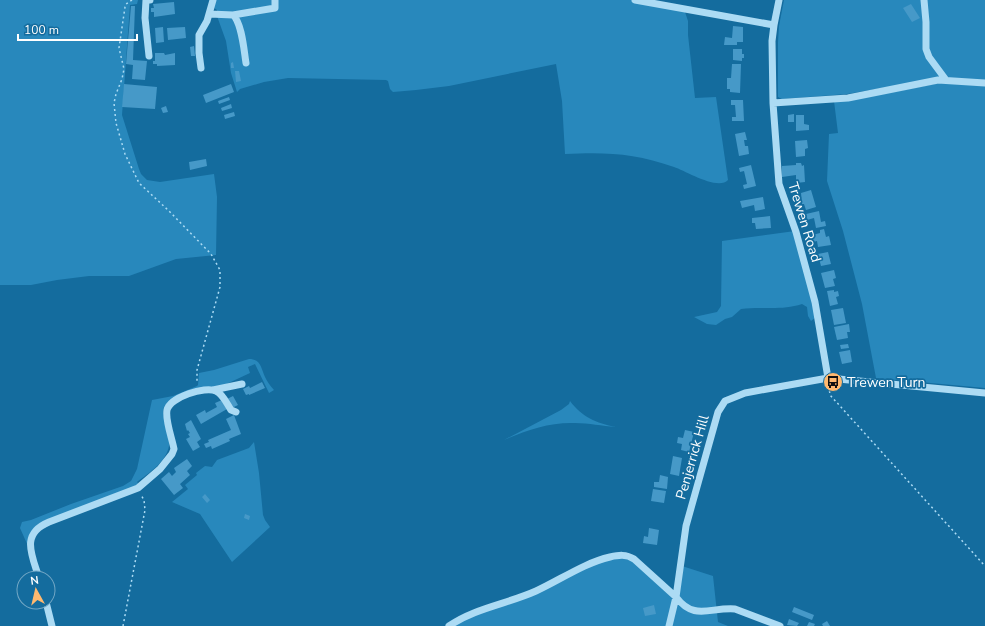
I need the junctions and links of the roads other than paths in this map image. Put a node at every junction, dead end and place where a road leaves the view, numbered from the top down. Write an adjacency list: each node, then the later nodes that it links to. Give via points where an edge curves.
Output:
1 (150, 0): 10 (street, via 146,0 145,18)
2 (213, 0): 7 (street)
3 (275, 0): 8 (street, via 275,8)
4 (635, 0): 9 (street)
5 (779, 0): 9 (street, Trewen Road)
6 (924, 0): 13 (street, via 926,49)
7 (210, 14): 8 (street); 12 (street, via 199,35 198,53)
8 (233, 15): 11 (street, via 239,28)
9 (774, 25): 15 (street, Trewen Road)
10 (148, 56)
11 (246, 63)
12 (201, 68)
13 (946, 80): 14 (street); 15 (street, via 848,98)
14 (985, 83)
15 (773, 103): 16 (street, Trewen Road, via 779,184 796,232 815,302)
16 (828, 378): 19 (street, Penjerrick Hill); 22 (street, Penjerrick Hill, via 745,393 725,401 718,412 686,526)
17 (242, 384): 18 (street)
18 (213, 390): 20 (street, via 218,392 231,410); 21 (street, via 198,390 168,406 167,417 174,446 173,453 157,472 136,489 49,522 36,530 31,544)
19 (985, 393)
20 (236, 412)
21 (37, 570)
22 (676, 597): 25 (street, via 634,559 625,555 617,556 592,563 536,591 469,615); 26 (street, Penjerrick Hill); 27 (street, via 680,603 693,611 735,610)
23 (48, 610): 24 (street)
24 (52, 626)
25 (449, 626)
26 (669, 626)
27 (780, 626)

